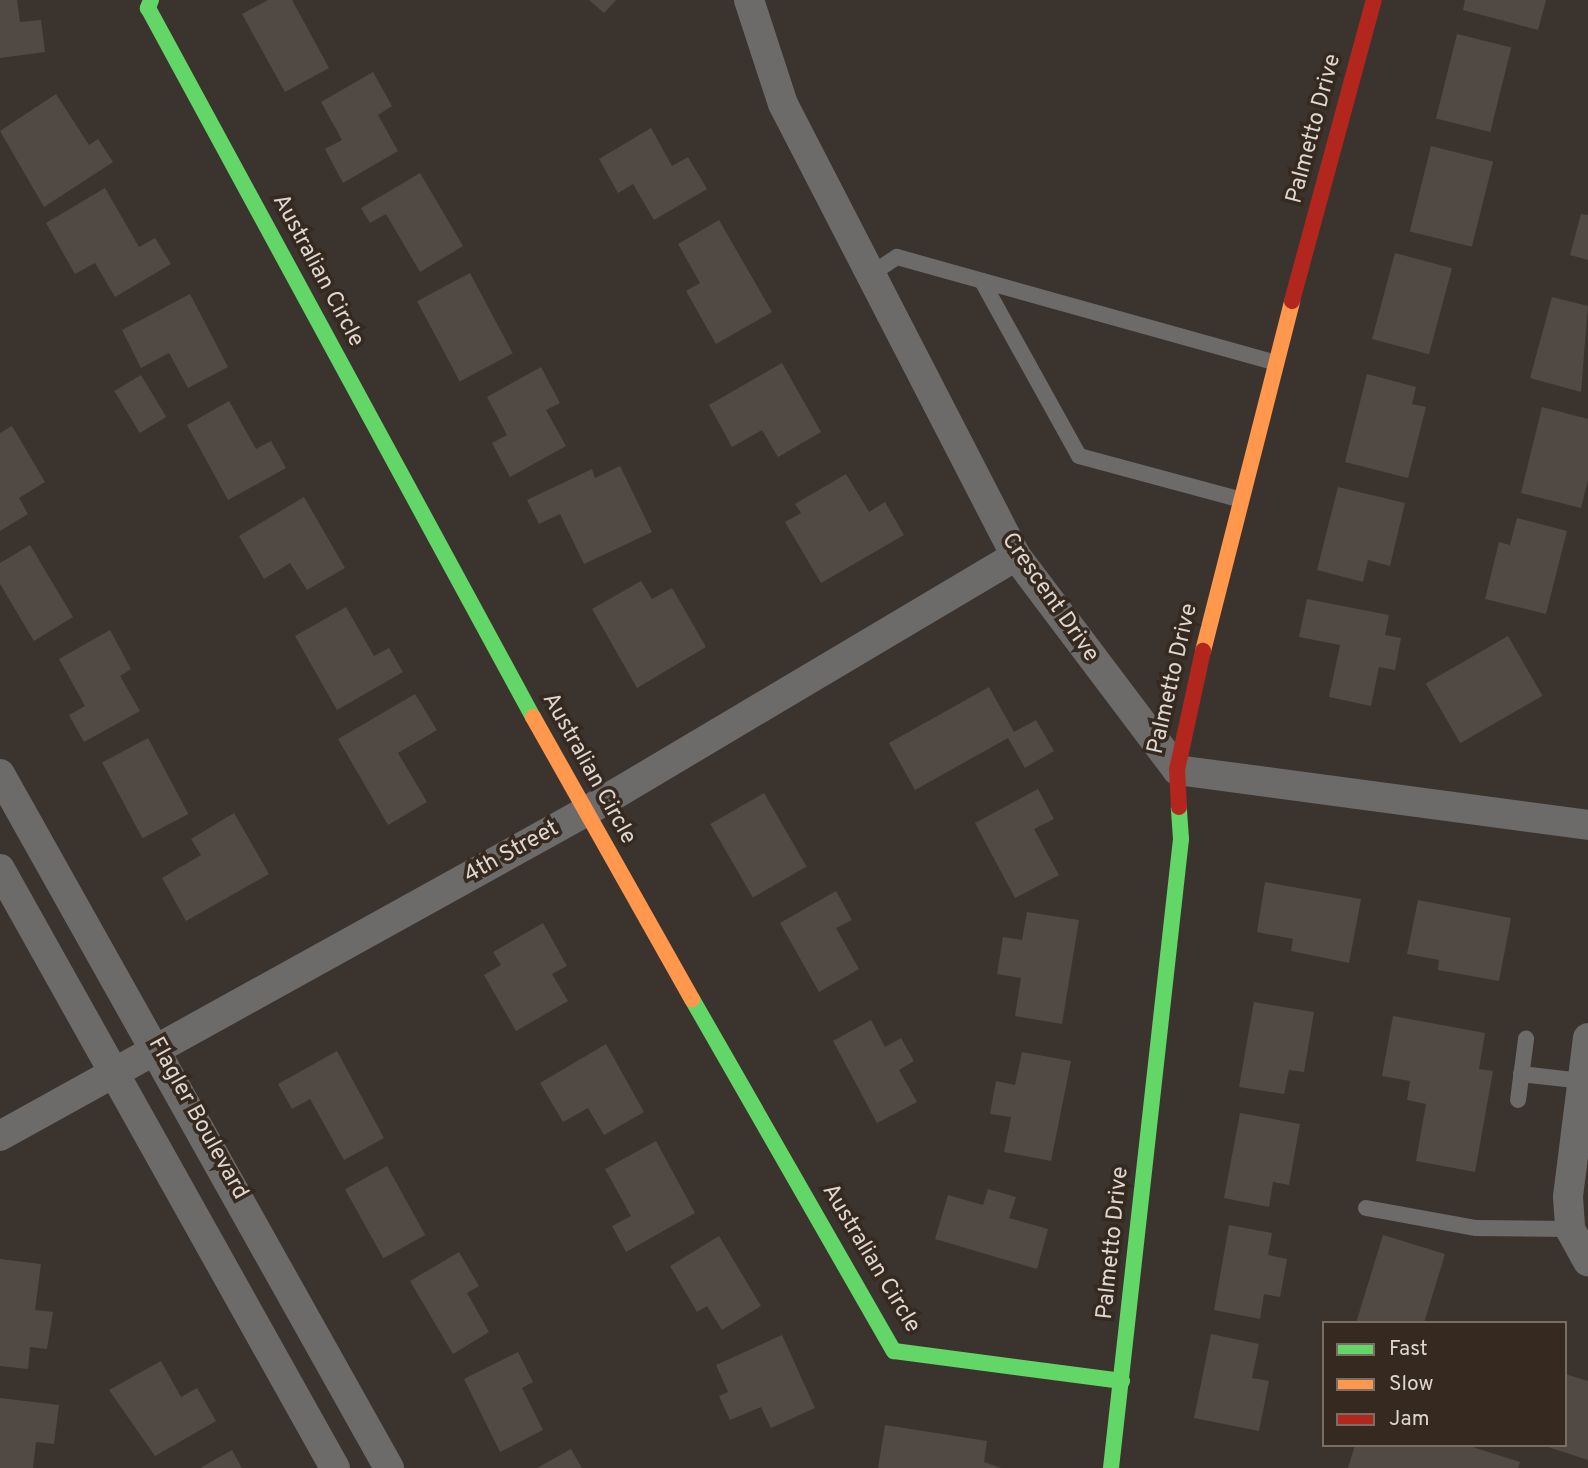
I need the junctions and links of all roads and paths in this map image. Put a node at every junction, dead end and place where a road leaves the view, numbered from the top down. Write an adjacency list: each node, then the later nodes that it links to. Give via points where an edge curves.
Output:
1 (151, 0): 11 (street, Australian Circle, via 148,8)
2 (749, 0): 4 (street, Crescent Drive, via 783,104)
3 (1374, 0): 6 (street, Palmetto Drive)
4 (867, 277): 5 (lane, via 897,257); 8 (street, Crescent Drive)
5 (982, 281): 6 (lane); 7 (lane, via 1079,456)
6 (1274, 362): 7 (street, Palmetto Drive)
7 (1238, 499): 9 (street, Palmetto Drive)
8 (1016, 556): 9 (street, Crescent Drive); 11 (street, 4th Street)
9 (1177, 770): 12 (street); 24 (street, Palmetto Drive, via 1181,839)
10 (0, 774): 15 (street, Flagler Boulevard)
11 (585, 812): 15 (street, 4th Street); 24 (street, Australian Circle, via 894,1351)
12 (1588, 825)
13 (0, 869): 17 (street, Flagler Boulevard)
14 (1526, 1039): 18 (lane)
15 (158, 1048): 17 (street, 4th Street); 26 (street, Flagler Boulevard)
16 (1586, 1058): 18 (lane); 22 (street)
17 (117, 1068): 20 (street, 4th Street); 25 (street, Flagler Boulevard)
18 (1521, 1074): 19 (lane)
19 (1518, 1100)
20 (0, 1136)
21 (1366, 1208): 22 (lane, via 1476,1228)
22 (1570, 1229): 23 (street)
23 (1588, 1261)
24 (1122, 1381): 27 (street, Palmetto Drive)
25 (335, 1468)
26 (389, 1468)
27 (1111, 1468)

